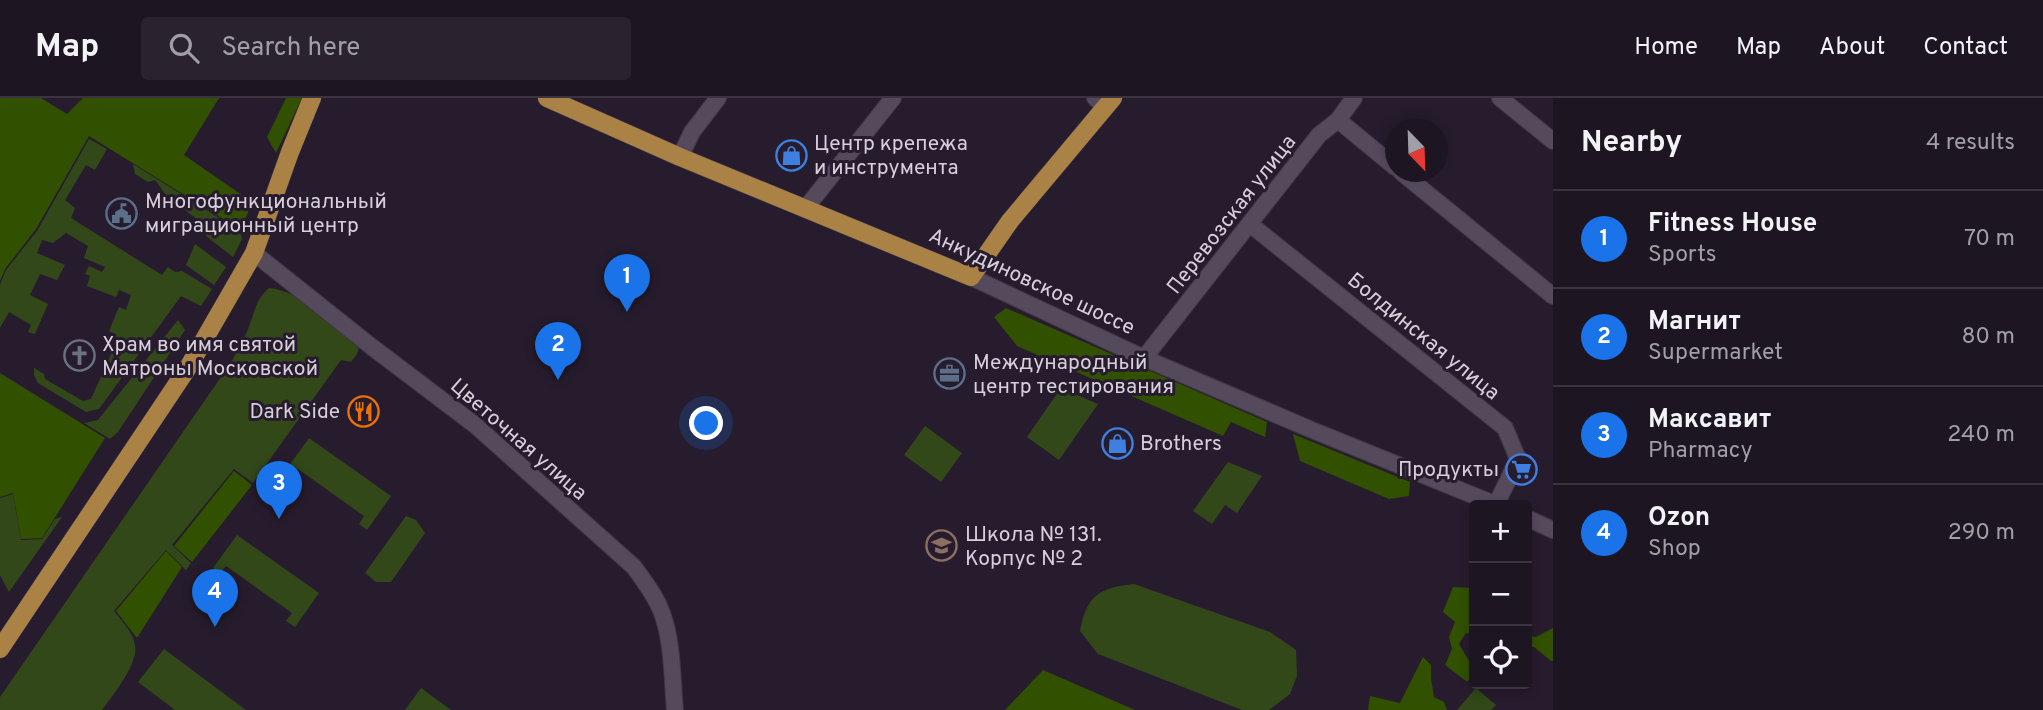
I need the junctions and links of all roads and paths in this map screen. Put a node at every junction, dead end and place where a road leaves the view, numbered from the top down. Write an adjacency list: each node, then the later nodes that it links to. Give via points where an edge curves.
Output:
1 (312, 98): 15 (main road)
2 (547, 98): 10 (main road, Анкудиновское шоссе)
3 (718, 98): 10 (street)
4 (892, 98): 13 (street)
5 (1354, 98): 8 (street, Перевозская улица)
6 (1500, 98): 9 (street)
7 (1104, 101): 16 (main road)
8 (1338, 120): 11 (street); 14 (street, Перевозская улица, via 1319,135)
9 (1553, 141)
10 (680, 157): 13 (main road, Анкудиновское шоссе)
11 (1385, 159)
12 (1413, 182): 17 (street)
13 (805, 209): 16 (main road, Анкудиновское шоссе)
14 (1251, 225): 18 (street, Перевозская улица); 20 (street, Болдинская улица, via 1505,428 1518,459)
15 (254, 253): 23 (main road, via 189,366); 24 (street, Цветочная улица, via 475,425 634,567 662,612 667,629)
16 (971, 277): 18 (street, Анкудиновское шоссе)
17 (1553, 296)
18 (1144, 358): 19 (street, Анкудиновское шоссе)
19 (1485, 500)
20 (1499, 500)
21 (1532, 520): 22 (street)
22 (1553, 530)
23 (0, 649)
24 (675, 710)

